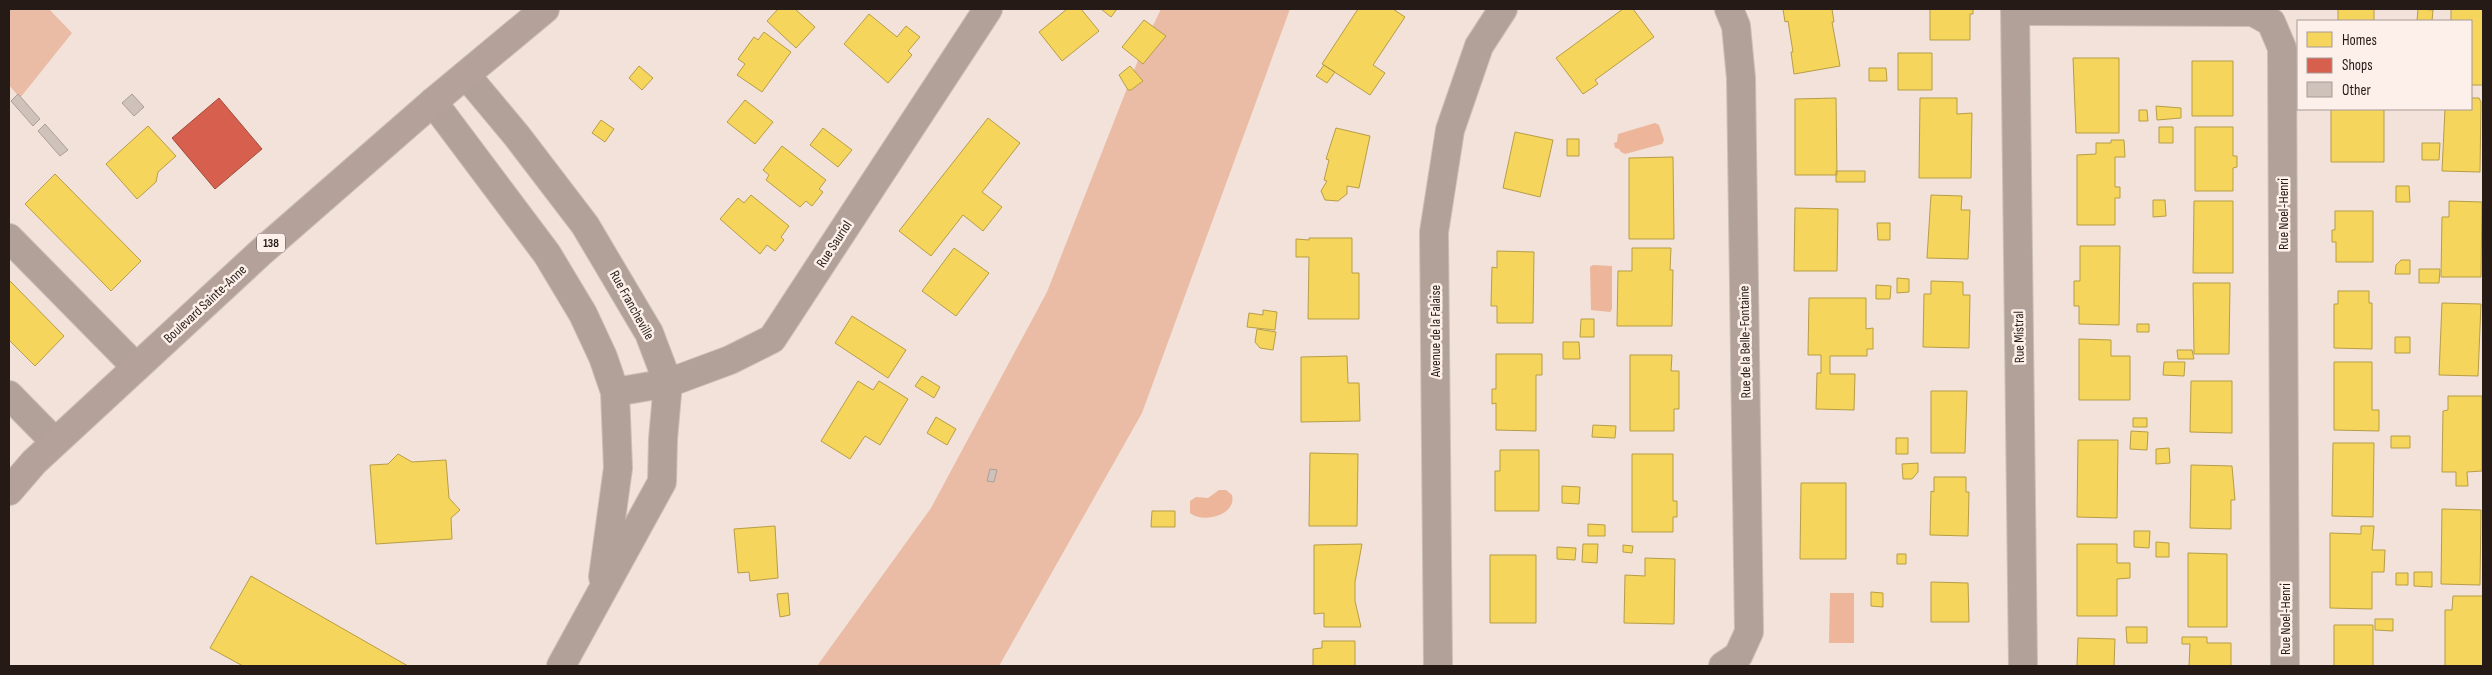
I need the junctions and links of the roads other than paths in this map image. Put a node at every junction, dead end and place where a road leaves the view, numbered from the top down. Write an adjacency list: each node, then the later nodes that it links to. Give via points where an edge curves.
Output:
1 (545, 9): 6 (main road, Boulevard Sainte-Anne / 138)
2 (988, 9): 10 (street, Rue Sauriol, via 772,339 730,360)
3 (1503, 9): 17 (street, Avenue de la Falaise, via 1479,46 1450,130 1434,232)
4 (1729, 9): 18 (street, Rue de la Belle-Fontaine, via 1736,26 1742,78 1749,632 1738,656)
5 (2015, 10): 19 (street, Rue Mistral); 20 (street, Rue Noel-Henri, via 2253,12 2271,22 2275,30 2282,48)
6 (466, 75): 7 (main road, Boulevard Sainte-Anne / 138); 10 (street, Rue Francheville, via 585,226 649,333)
7 (433, 102): 9 (main road, Boulevard Sainte-Anne / 138, via 260,253); 11 (street, Rue Francheville, via 547,254 583,314 604,357)
8 (9, 238): 9 (street)
9 (136, 367): 13 (main road, Boulevard Sainte-Anne / 138)
10 (668, 383): 11 (street, Rue Sauriol); 15 (street, Rue Francheville, via 662,438 662,482)
11 (615, 392): 15 (street, Rue Francheville, via 618,468)
12 (9, 395): 13 (street)
13 (55, 442): 14 (main road, Boulevard Sainte-Anne / 138)
14 (9, 491)
15 (600, 596): 16 (street, Rue Francheville)
16 (561, 666)
17 (1438, 666)
18 (1723, 666)
19 (2023, 666)
20 (2285, 666)

